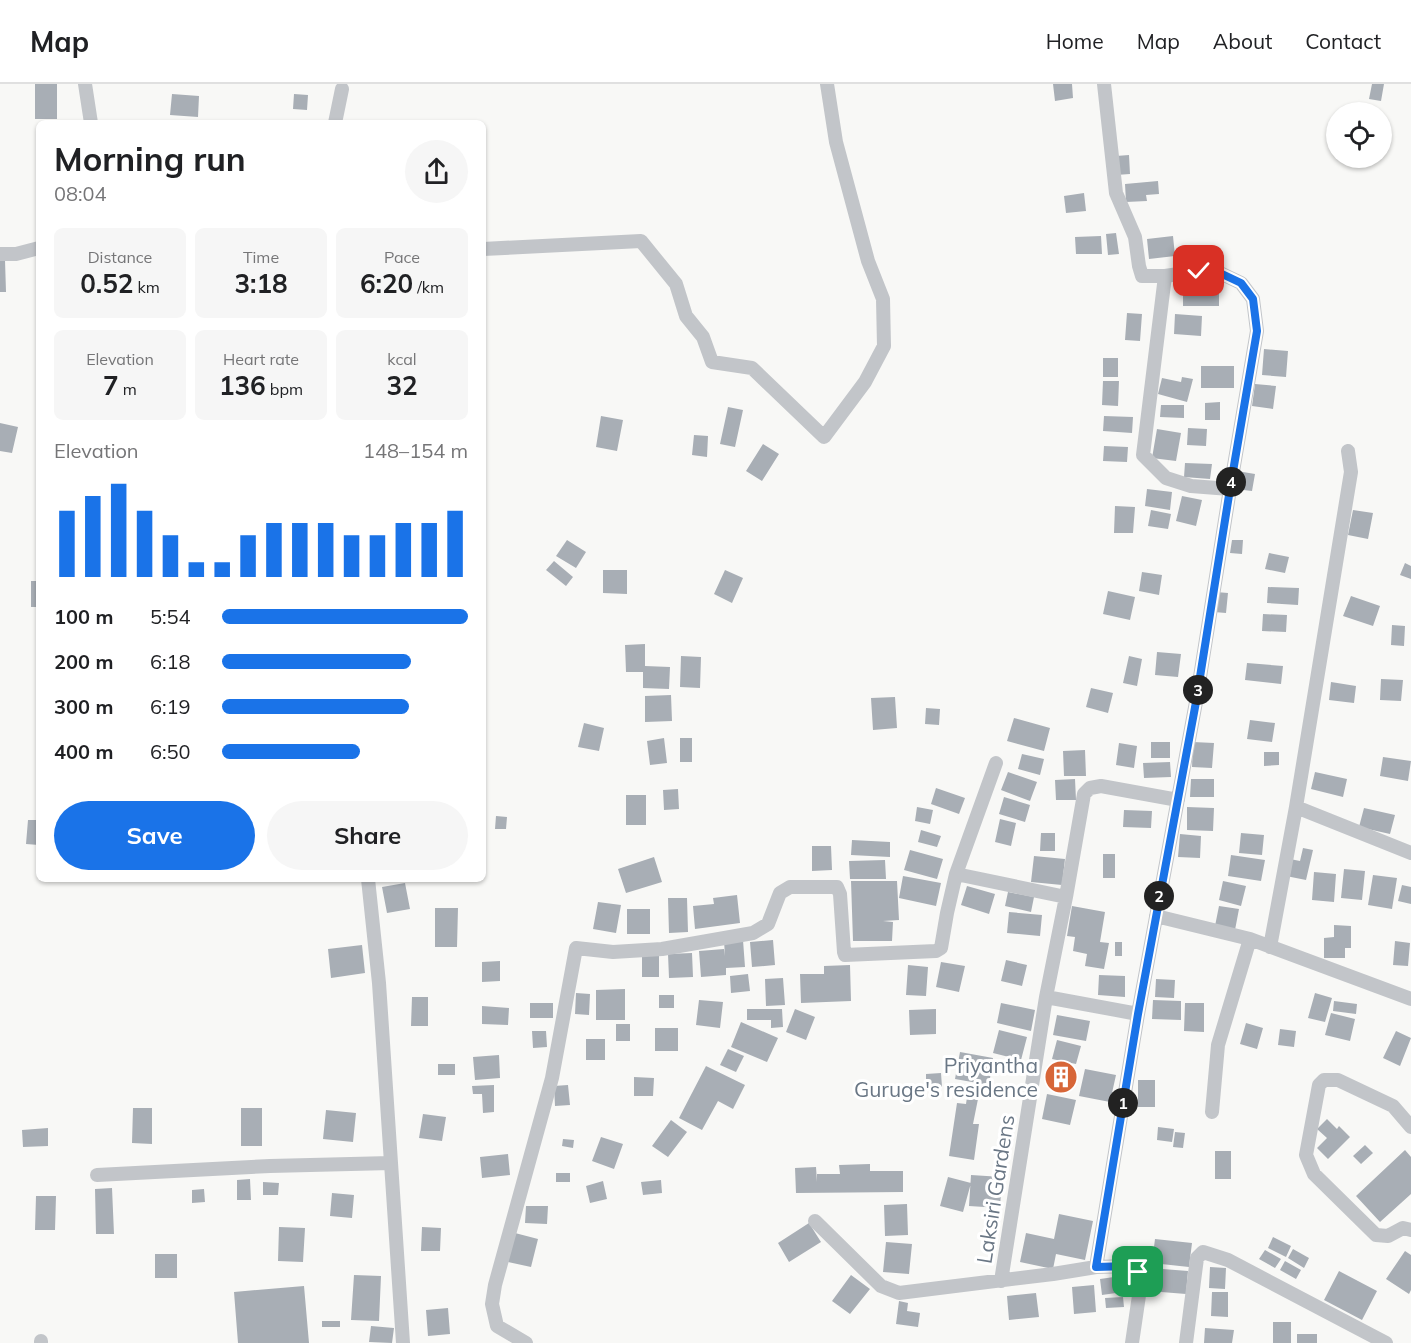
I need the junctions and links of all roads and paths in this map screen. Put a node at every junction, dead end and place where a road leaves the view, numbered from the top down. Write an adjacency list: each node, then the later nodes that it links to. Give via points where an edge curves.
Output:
1 (85, 84): 5 (street)
2 (827, 84): 8 (street, via 836,142 868,261 883,299 884,346 865,382 824,437 752,368 712,362 703,337 686,316 676,284 641,241)
3 (1104, 84): 10 (street, via 1116,193 1135,237 1138,266 1142,276)
4 (342, 89): 6 (street)
5 (91, 120)
6 (336, 120)
7 (36, 249): 9 (street)
8 (486, 249)
9 (0, 254)
10 (1166, 276): 12 (street, via 1143,455 1166,478 1191,486); 12 (street, via 1199,271 1220,273 1241,283 1253,299 1257,331)
11 (1348, 452): 15 (street, via 1351,472)
12 (1230, 489): 14 (street)
13 (996, 763): 17 (street)
14 (1178, 800): 19 (street, Laksiri Gardens, via 1101,786 1090,788 1084,794); 20 (street)
15 (1296, 807): 16 (street); 22 (street)
16 (1411, 853)
17 (956, 874): 19 (street); 35 (street, via 941,948 936,951 845,955 837,887 790,887 780,892 768,924 753,933 662,950 612,952 576,948 552,1078 492,1304 497,1326)
18 (368, 882): 28 (street)
19 (1066, 897): 23 (street, Laksiri Gardens)
20 (1156, 916): 21 (street); 25 (street)
21 (1250, 939): 22 (street); 26 (street, via 1218,1045)
22 (1270, 947): 24 (street)
23 (1046, 997): 25 (street); 33 (street, Laksiri Gardens)
24 (1411, 999)
25 (1138, 1014): 32 (street)
26 (1212, 1112)
27 (1411, 1127): 31 (street, via 1393,1106 1338,1080 1324,1080 1319,1085 1306,1155 1314,1174 1376,1234 1388,1236 1403,1228)
28 (391, 1163): 29 (street); 34 (street)
29 (96, 1175)
30 (815, 1221): 33 (street, via 881,1286 899,1293)
31 (1411, 1230)
32 (1096, 1267): 33 (street); 36 (street, via 1130,1266 1138,1272 1141,1282)
33 (1002, 1281)
34 (403, 1343)
35 (526, 1343)
36 (1132, 1343)
37 (1186, 1343): 38 (street, via 1197,1258 1203,1252 1228,1260)
38 (1386, 1343)

